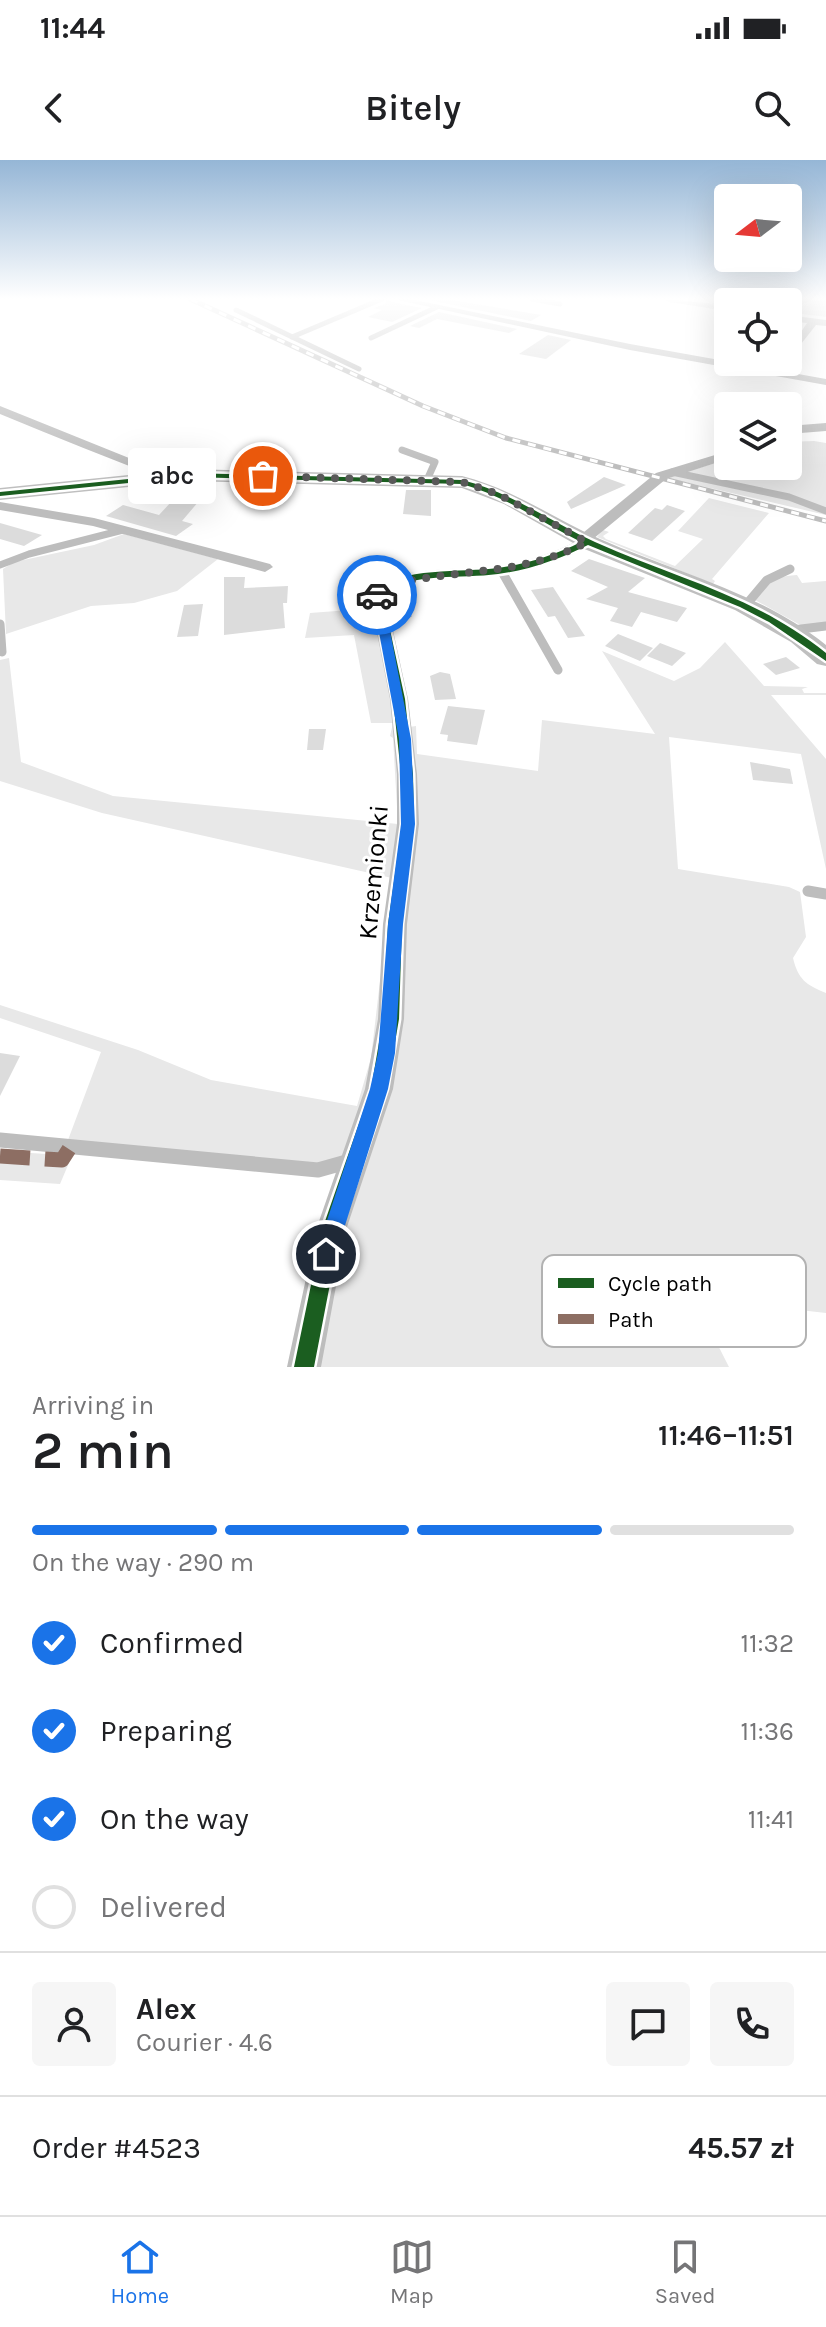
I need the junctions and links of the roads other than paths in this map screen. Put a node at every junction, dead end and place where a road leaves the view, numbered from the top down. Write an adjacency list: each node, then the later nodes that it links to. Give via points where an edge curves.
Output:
1 (330, 355): 3 (lane)
2 (688, 355): 4 (street)
3 (359, 369)
4 (826, 382)
5 (0, 410): 13 (street)
6 (826, 427): 7 (street)
7 (802, 429)
8 (802, 441): 9 (street)
9 (826, 442)
10 (402, 450): 14 (lane, via 433,460 436,464)
11 (714, 459): 12 (street, Krzemionki)
12 (672, 472): 17 (lane); 19 (street, Krzemionki)
13 (165, 476): 14 (street); 15 (street)
14 (427, 480): 19 (street, via 487,488)
15 (0, 494)
16 (0, 506): 18 (street)
17 (826, 511)
18 (123, 530): 20 (lane); 21 (street)
19 (585, 541): 23 (street, Krzemionki, via 551,559); 24 (street)
20 (0, 565)
21 (265, 567)
22 (790, 569): 24 (lane, via 767,580)
23 (501, 570): 30 (lane); 34 (street, Krzemionki, via 426,577 377,592 405,739 408,824 386,1053)
24 (746, 605): 27 (street)
25 (0, 624): 28 (lane)
26 (826, 626): 27 (lane)
27 (793, 630): 29 (street)
28 (2, 652)
29 (826, 658)
30 (558, 670)
31 (808, 891): 32 (lane)
32 (826, 894)
33 (0, 1140): 34 (lane, via 318,1170)
34 (356, 1159): 35 (street, Krzemionki, via 332,1227)
35 (304, 1367)

